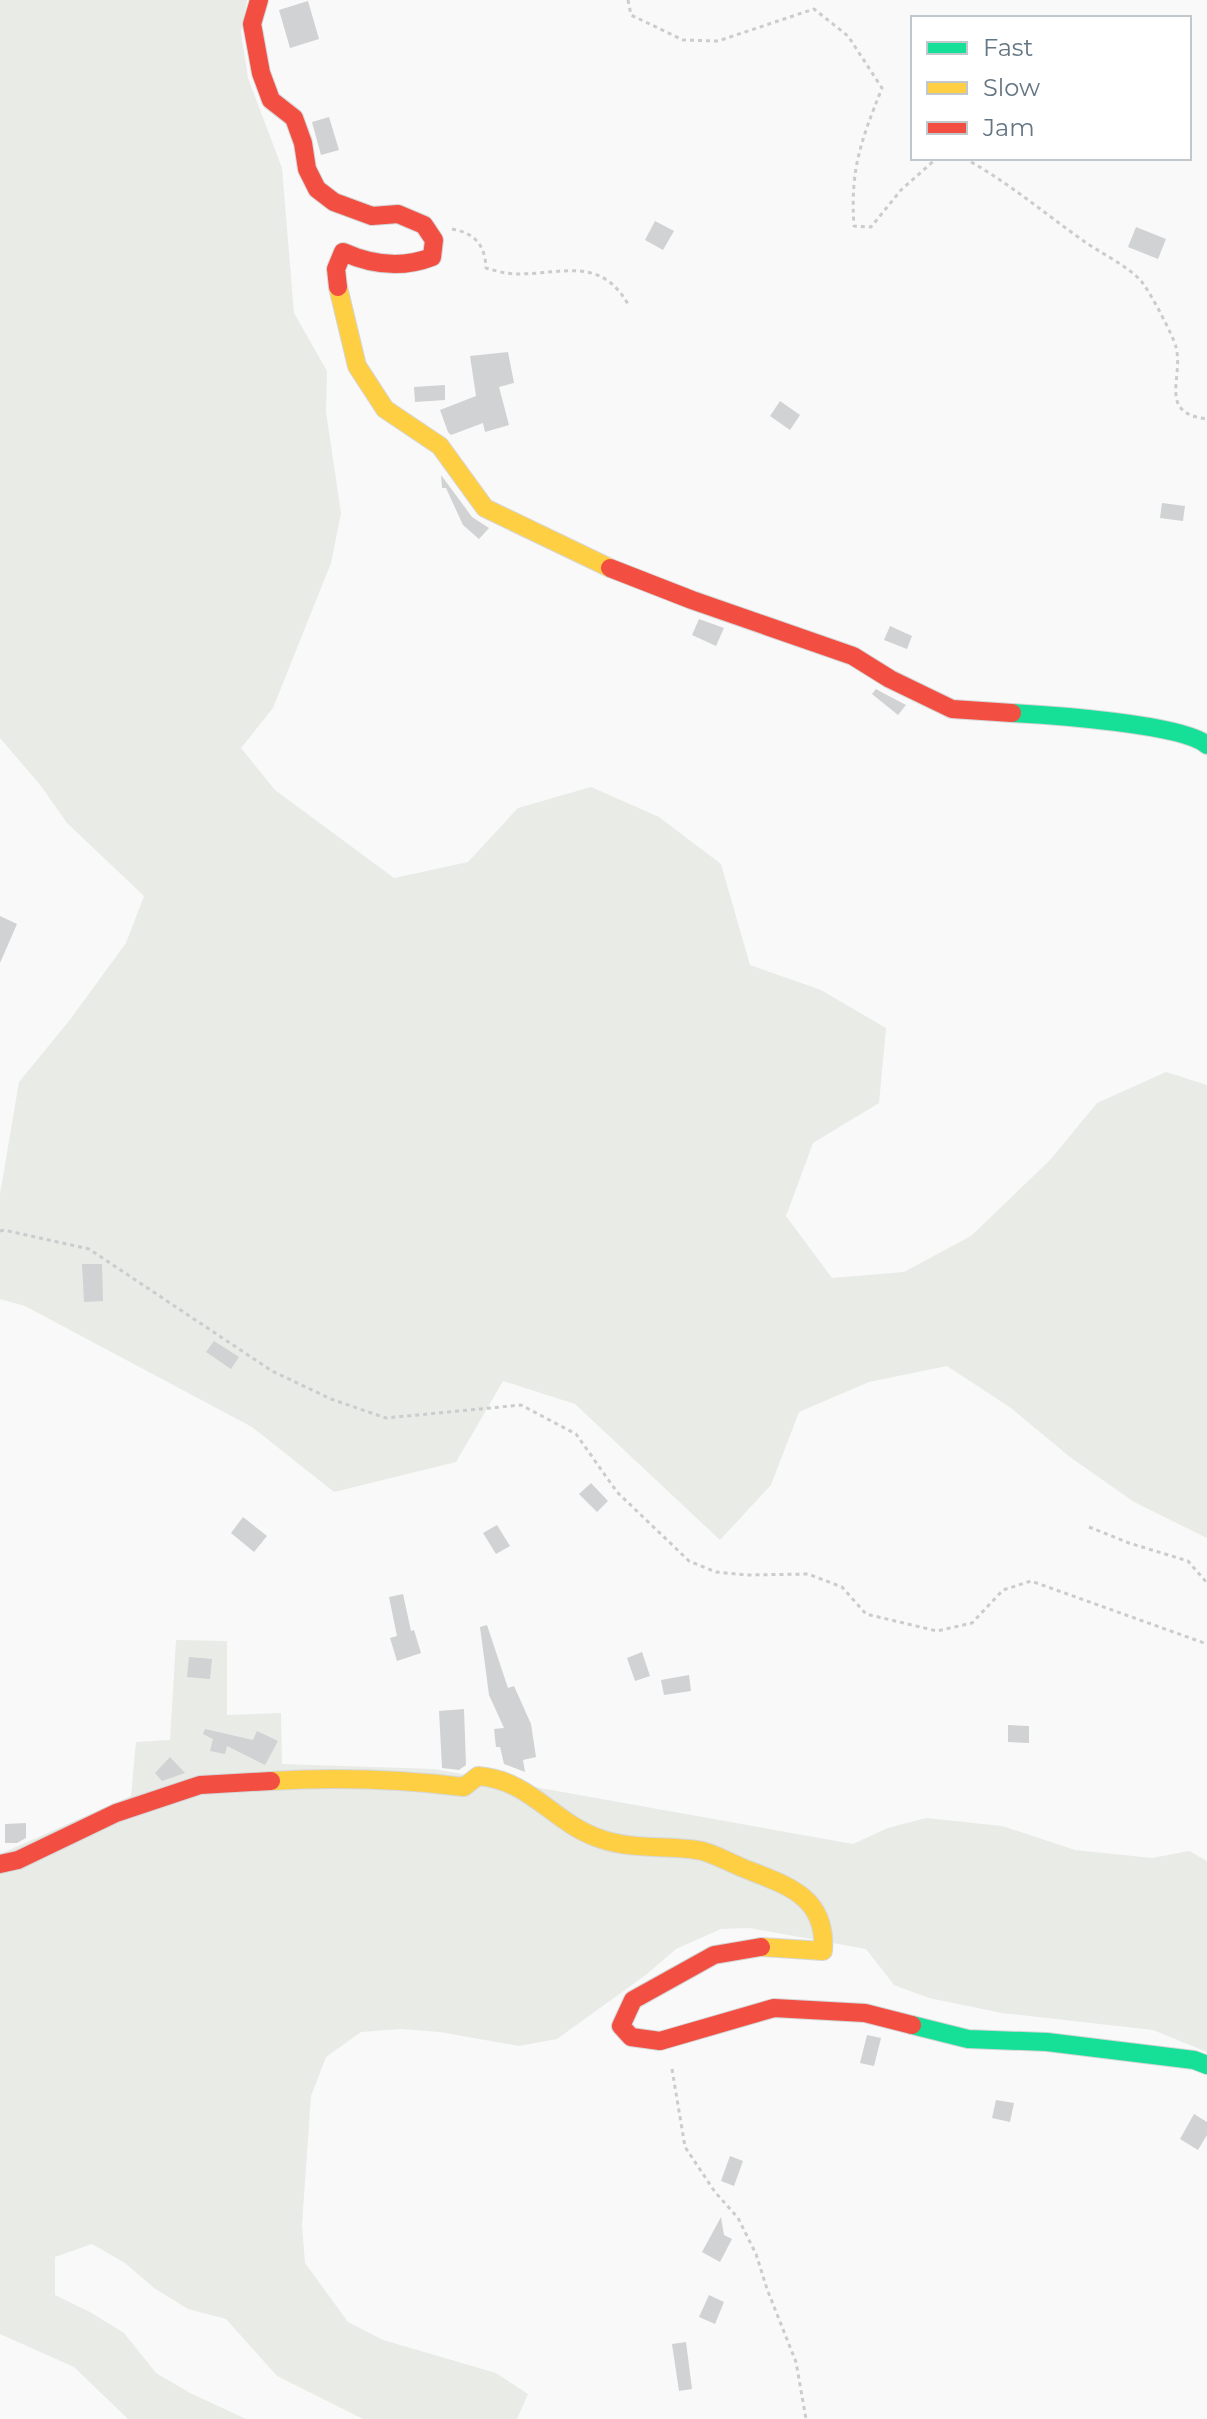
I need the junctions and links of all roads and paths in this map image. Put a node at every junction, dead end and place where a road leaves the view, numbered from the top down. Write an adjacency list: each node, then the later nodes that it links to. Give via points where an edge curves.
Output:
1 (259, 0): 5 (street, via 252,24 261,73 271,100 294,118 317,189 334,202 372,216 398,214)
2 (628, 0): 3 (path, via 631,15 683,40 718,41 814,9 848,36 882,88 860,143 852,192 854,226 871,227)
3 (935, 160)
4 (968, 160): 7 (path, via 1000,177 1141,281 1177,347 1176,399 1183,411)
5 (424, 225): 6 (path, via 474,236 485,252 486,268 512,274 581,270 618,286); 8 (street, via 434,240 432,257 392,265 364,263 343,252 336,269 338,288 357,366 385,409 440,446 485,508 621,572 853,656 952,709 1148,727 1199,738)
6 (628, 304)
7 (1207, 419)
8 (1207, 745)
9 (0, 1231): 12 (path, via 89,1249 272,1371 386,1418 521,1405 576,1434 617,1492 689,1561 716,1572 808,1574 842,1587 866,1614 937,1631 972,1623 1003,1590 1031,1581)
10 (1089, 1527): 11 (path, via 1188,1561)
11 (1207, 1583)
12 (1207, 1644)
13 (0, 1864): 14 (street, via 116,1813 200,1785 325,1778 464,1787 478,1776 493,1777 524,1789 599,1839 637,1848 699,1850 791,1887 813,1906 825,1934 823,1951 760,1947 714,1955 633,2000 621,2026 631,2037 660,2041 774,2008 865,2013 968,2039 1047,2042)
14 (1207, 2065)
15 (672, 2069): 16 (path, via 685,2147 738,2218 756,2254 796,2362)
16 (806, 2419)

